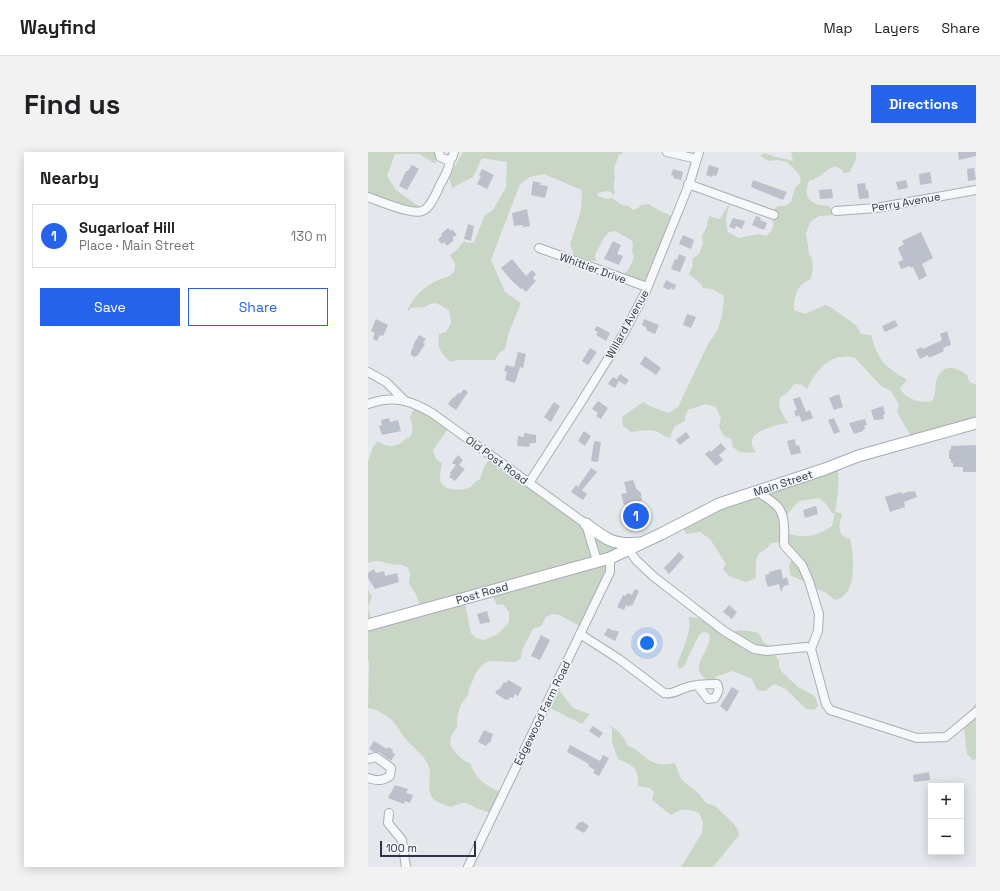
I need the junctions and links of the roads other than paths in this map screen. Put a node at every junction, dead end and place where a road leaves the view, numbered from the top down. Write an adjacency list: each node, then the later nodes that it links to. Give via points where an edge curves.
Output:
1 (439, 152): 3 (street, via 442,159)
2 (667, 152): 4 (street)
3 (452, 156): 7 (street, via 436,195 422,211 400,208)
4 (698, 156): 5 (street, Willard Avenue)
5 (688, 184): 9 (street); 11 (street, Willard Avenue)
6 (976, 190): 8 (street, Perry Avenue, via 876,208)
7 (368, 197)
8 (836, 211)
9 (774, 215)
10 (539, 248): 11 (street, Whittier Drive)
11 (647, 287): 16 (street, Willard Avenue, via 620,340)
12 (368, 372): 13 (street, via 386,382)
13 (406, 401): 14 (street, Old Post Road, via 391,399); 16 (street, Old Post Road, via 432,413)
14 (368, 404)
15 (976, 423): 17 (main road, Main Street, via 858,456)
16 (529, 483): 18 (street, Old Post Road)
17 (757, 491): 19 (main road, Main Street, via 719,504); 25 (street, via 782,513 784,545 802,565 815,598 819,614 818,631)
18 (586, 524): 19 (main road, via 619,544); 22 (street)
19 (644, 543): 20 (main road, Main Street)
20 (629, 550): 21 (main road, Main Street); 25 (street, via 636,560 666,586 724,631 754,649)
21 (610, 558): 22 (main road, Main Street); 24 (street, Edgewood Farm Road, via 610,572)
22 (597, 561): 23 (main road, Post Road)
23 (368, 625)
24 (580, 634): 26 (street, via 664,693 675,693); 32 (street, Edgewood Farm Road)
25 (811, 649): 27 (street, via 826,704 830,710 917,738 946,737)
26 (696, 685)
27 (976, 712)
28 (368, 759): 29 (street, via 376,757 391,768 390,776 383,780)
29 (368, 778)
30 (389, 813): 31 (street, via 388,823 402,840)
31 (406, 867)
32 (468, 867)

